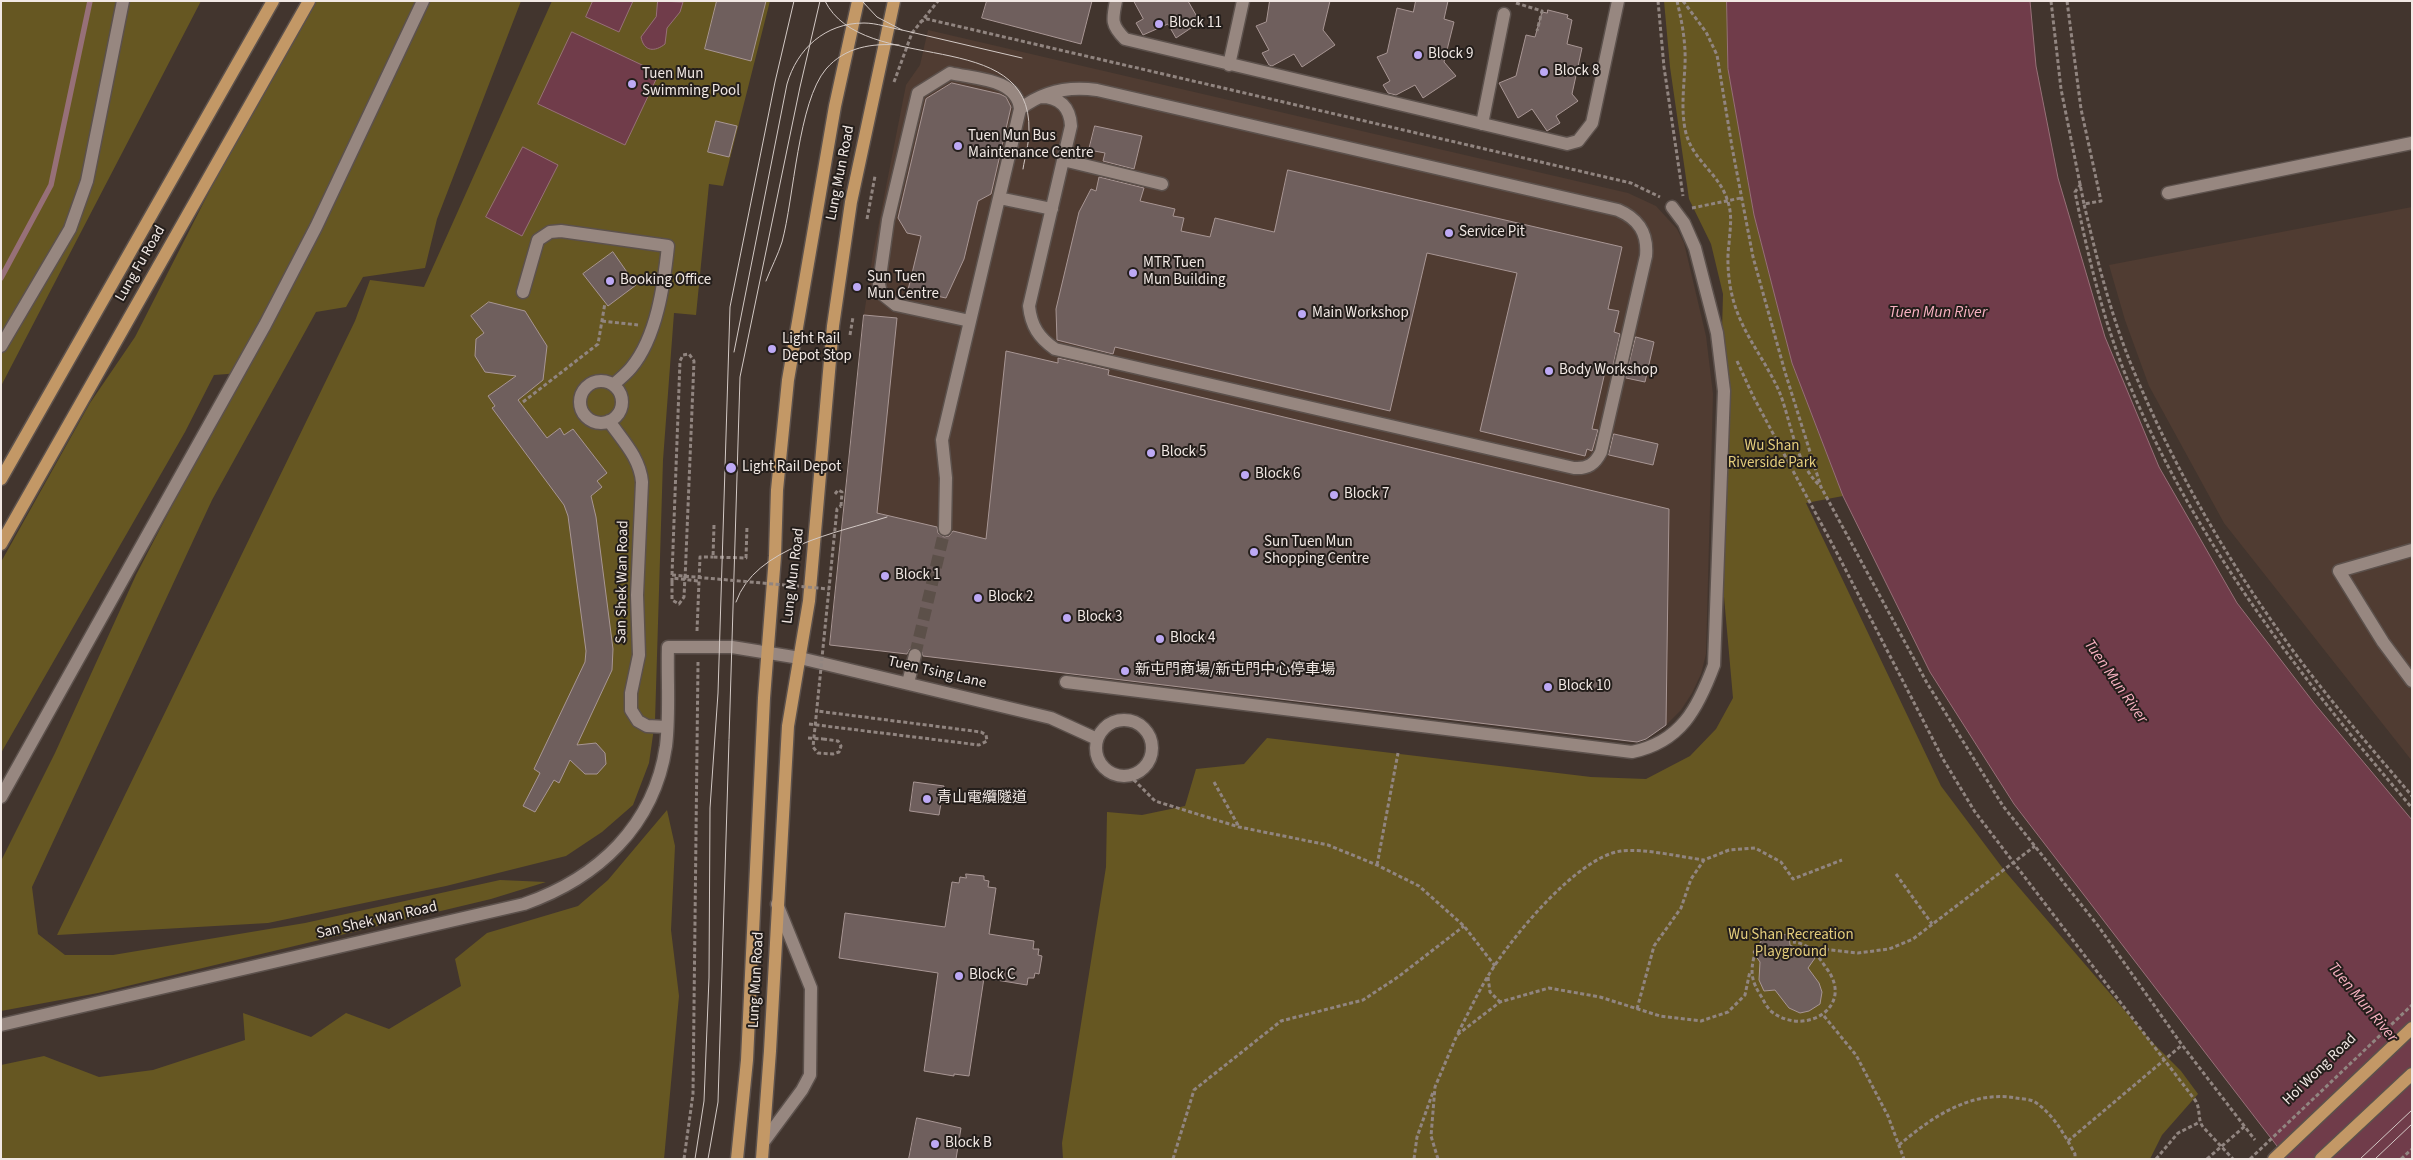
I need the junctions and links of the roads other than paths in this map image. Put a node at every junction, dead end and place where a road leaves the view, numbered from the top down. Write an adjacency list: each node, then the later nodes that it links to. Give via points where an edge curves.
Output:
1 (123, 1): 24 (street, via 79,209)
2 (273, 1): 27 (main road, Lung Fu Road)
3 (310, 1): 29 (main road, Lung Fu Road)
4 (423, 1): 40 (street, via 289,280)
5 (858, 1): 32 (main road, Lung Mun Road, via 835,106 791,359 777,490)
6 (894, 1): 34 (main road, Lung Mun Road, via 863,140 842,264 826,389 815,540)
7 (1116, 1): 11 (street, via 1112,20 1116,30 1125,38)
8 (1243, 1): 11 (street)
9 (1618, 1): 14 (street, via 1592,123 1578,141 1566,144)
10 (1504, 14): 14 (street)
11 (1229, 65): 14 (street)
12 (1041, 96): 13 (street); 16 (street, via 1060,100 1071,117); 21 (street, via 1069,89 1097,90 1618,210 1638,222 1647,244 1646,256 1601,452 1591,465 1583,469 1055,349 1039,336 1029,306)
13 (1020, 108): 19 (street); 23 (street, via 1017,95 1006,86 950,73 918,93 893,202 880,274 881,293 896,305)
14 (1482, 124)
15 (2412, 143): 18 (street)
16 (1063, 160): 17 (street); 21 (street)
17 (1162, 184)
18 (2168, 193)
19 (999, 198): 21 (street); 23 (street)
20 (1672, 207): 36 (street, via 1684,223 1695,248 1717,333 1724,391 1714,664 1706,688 1691,714 1674,733 1654,748 1632,752)
21 (1052, 209)
22 (523, 292): 25 (street, via 538,240 550,232 668,246 663,293 652,326 632,368)
23 (970, 322): 28 (street, via 942,440 946,478)
24 (1, 346)
25 (614, 384): 26 (street, via 622,394 622,407); 26 (street, via 600,380 593,382 586,386 580,399 588,419 602,423)
26 (609, 421): 38 (street, San Shek Wan Road, via 641,468 636,594 639,655 631,710 638,721 647,726)
27 (1, 479)
28 (945, 529)
29 (1, 544)
30 (2412, 550): 35 (street, via 2339,571 2383,642)
31 (668, 647): 32 (street, Tuen Tsing Lane, via 732,647); 38 (street, San Shek Wan Road)
32 (767, 652): 34 (street, Tuen Tsing Lane); 46 (main road, Lung Mun Road, via 747,1060)
33 (915, 655): 37 (street)
34 (800, 658): 37 (street, Tuen Tsing Lane); 41 (main road, Lung Mun Road, via 788,726)
35 (2412, 680)
36 (1066, 682)
37 (908, 684): 39 (street, Tuen Tsing Lane, via 1051,718)
38 (667, 727): 42 (street, San Shek Wan Road, via 660,772 636,823 599,865 576,882 550,894 524,904)
39 (1097, 739): 39 (street, via 1109,724 1128,720 1145,729 1150,737 1150,757 1138,772 1129,775 1110,772 1097,758)
40 (1, 797)
41 (777, 904): 45 (main road, Lung Mun Road); 45 (street, via 811,988 810,1075)
42 (1, 1025)
43 (2412, 1028): 48 (main road)
44 (2412, 1074): 49 (main road)
45 (764, 1140): 47 (main road, Lung Mun Road)
46 (737, 1159)
47 (762, 1159)
48 (2274, 1159)
49 (2321, 1159)

